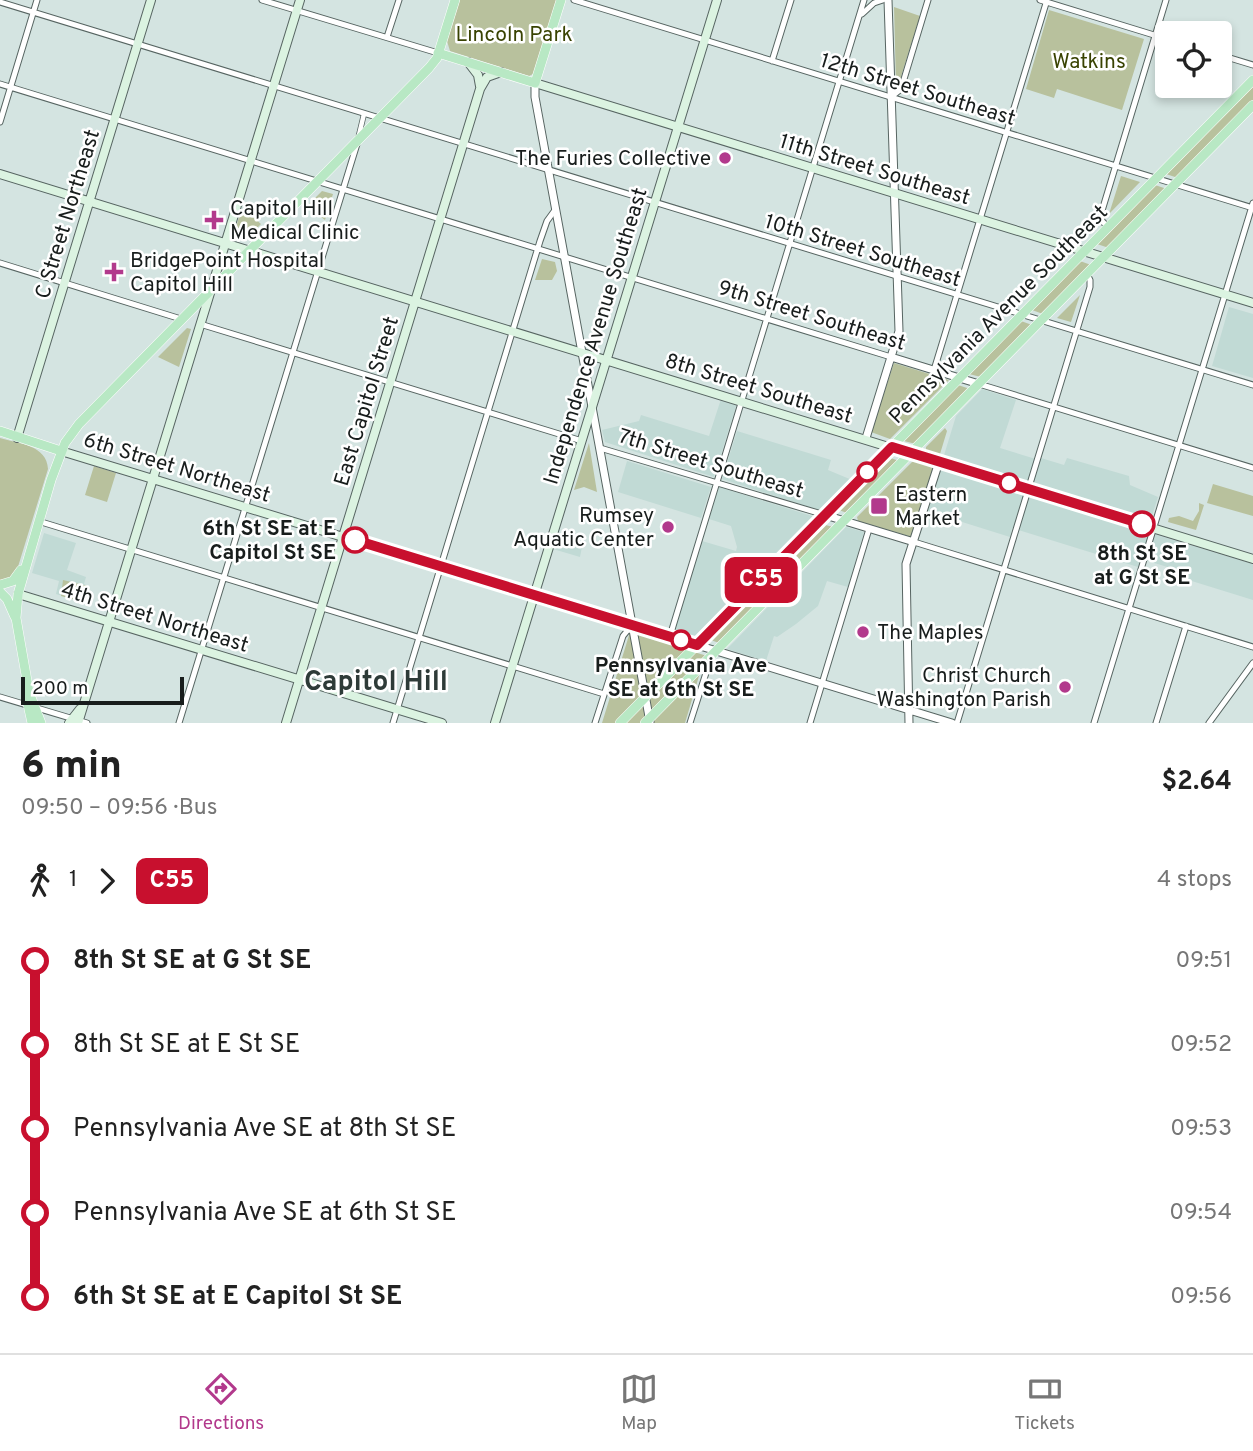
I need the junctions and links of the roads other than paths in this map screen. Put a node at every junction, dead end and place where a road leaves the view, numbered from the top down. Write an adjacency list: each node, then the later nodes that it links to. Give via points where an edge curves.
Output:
1 (37, 0): 18 (street)
2 (151, 0): 24 (main road, C Street Northeast)
3 (261, 0): 17 (street)
4 (300, 0): 17 (main road)
5 (398, 0): 22 (street)
6 (455, 0): 25 (main road)
7 (561, 0): 33 (main road)
8 (574, 0): 23 (street, 12th Street Southeast)
9 (717, 0): 23 (main road, Independence Avenue Southeast)
10 (791, 0): 27 (street)
11 (864, 0): 19 (street)
12 (885, 0): 19 (street); 38 (street)
13 (928, 0): 38 (street, via 901,89)
14 (1166, 0): 20 (street)
15 (1044, 1): 21 (street); 45 (street)
16 (0, 2): 18 (street, 10th Street Southeast)
17 (297, 10): 22 (street); 35 (main road)
18 (33, 12): 24 (street, 10th Street Southeast); 36 (street)
19 (859, 16): 32 (street)
20 (1159, 21)
21 (1155, 35): 49 (street)
22 (387, 37): 25 (street)
23 (704, 40): 27 (street, 12th Street Southeast); 44 (main road, Independence Avenue Southeast)
24 (138, 44): 35 (street, 10th Street Southeast); 42 (main road, C Street Northeast)
25 (439, 53): 28 (main road, 11th Street Southeast); 41 (main road)
26 (1232, 59): 29 (street)
27 (772, 61): 32 (street, 12th Street Southeast)
28 (468, 62): 30 (main road, 11th Street Southeast); 37 (main road, via 478,75)
29 (1253, 65)
30 (501, 72): 33 (main road, 11th Street Southeast); 37 (main road, via 487,77)
31 (1253, 80): 53 (main road, Pennsylvania Avenue Southeast)
32 (839, 81): 38 (street, 12th Street Southeast); 50 (street)
33 (535, 83): 44 (main road, 11th Street Southeast); 51 (street)
34 (0, 84): 36 (street, 9th Street Southeast)
35 (274, 86): 40 (street, 10th Street Southeast); 48 (main road)
36 (10, 88): 42 (street, 9th Street Southeast); 43 (street)
37 (480, 89): 47 (main road, East Capitol Street)
38 (891, 97): 45 (street, 12th Street Southeast); 57 (street)
39 (1253, 105): 55 (main road, Pennsylvania Avenue Southeast)
40 (364, 114): 41 (street, 10th Street Southeast); 46 (street)
41 (379, 118): 46 (main road); 47 (street, 10th Street Southeast)
42 (115, 119): 48 (street, 9th Street Southeast); 58 (main road, C Street Northeast)
43 (0, 122)
44 (678, 127): 50 (main road, 11th Street Southeast); 59 (main road, Independence Avenue Southeast)
45 (1006, 132): 49 (street, 12th Street Southeast); 63 (street)
46 (358, 140): 54 (main road); 56 (street)
47 (463, 144): 51 (street, 10th Street Southeast); 62 (main road, East Capitol Street)
48 (251, 161): 54 (street, 9th Street Southeast); 65 (main road)
49 (1115, 166): 53 (street, 12th Street Southeast); 64 (street, via 1101,214)
50 (813, 168): 57 (main road, 11th Street Southeast); 66 (street)
51 (548, 170): 59 (street, 10th Street Southeast); 61 (street)
52 (0, 174): 58 (main road, 8th Street Southeast)
53 (1156, 178): 55 (street, 12th Street Southeast); 64 (main road, Pennsylvania Avenue Southeast)
54 (317, 181): 56 (street, 9th Street Southeast); 68 (main road)
55 (1176, 184): 60 (street, 12th Street Southeast); 71 (main road, Pennsylvania Avenue Southeast)
56 (343, 189): 62 (street, 9th Street Southeast); 73 (street)
57 (894, 193): 63 (main road, 11th Street Southeast); 75 (street)
58 (90, 201): 65 (main road, 8th Street Southeast); 77 (main road, C Street Northeast)
59 (654, 203): 66 (street, 10th Street Southeast); 76 (main road, Independence Avenue Southeast)
60 (1253, 206): 80 (street)
61 (555, 210): 67 (street); 70 (street)
62 (440, 219): 67 (street, 9th Street Southeast); 81 (main road, East Capitol Street)
63 (979, 219): 69 (main road, 11th Street Southeast); 79 (street)
64 (1108, 227): 69 (main road, Pennsylvania Avenue Southeast)
65 (226, 243): 68 (main road, 8th Street Southeast); 78 (main road)
66 (789, 244): 75 (street, 10th Street Southeast); 85 (street)
67 (538, 249): 70 (street, 9th Street Southeast); 88 (street)
68 (250, 250): 73 (main road, 8th Street Southeast); 78 (main road)
69 (1084, 251): 71 (main road, 11th Street Southeast); 83 (main road, Pennsylvania Avenue Southeast)
70 (564, 257): 76 (street, 9th Street Southeast); 90 (street)
71 (1104, 257): 74 (main road, Pennsylvania Avenue Southeast); 80 (main road, 11th Street Southeast)
72 (0, 263): 77 (street)
73 (318, 271): 81 (main road, 8th Street Southeast); 91 (street)
74 (1087, 274): 86 (main road, Pennsylvania Avenue Southeast); 89 (street, via 1090,285)
75 (896, 277): 79 (street, 10th Street Southeast); 92 (street, via 899,331)
76 (632, 278): 85 (street, 9th Street Southeast); 93 (main road, Independence Avenue Southeast)
77 (65, 283): 84 (street); 105 (main road, C Street Northeast)
78 (211, 289): 84 (main road); 87 (main road)
79 (957, 295): 83 (street, 10th Street Southeast); 94 (street)
80 (1225, 295): 82 (main road, 11th Street Southeast); 95 (street)
81 (415, 301): 88 (main road, 8th Street Southeast); 97 (main road, East Capitol Street)
82 (1253, 303)
83 (1022, 315): 86 (street, 10th Street Southeast); 96 (main road, Pennsylvania Avenue Southeast)
84 (181, 319): 111 (main road)
85 (767, 319): 92 (street, 9th Street Southeast); 100 (street)
86 (1041, 321): 89 (street, 10th Street Southeast); 98 (main road, Pennsylvania Avenue Southeast)
87 (200, 324): 91 (street); 115 (main road)
88 (513, 330): 90 (main road, 8th Street Southeast); 103 (street)
89 (1076, 331): 95 (street, 10th Street Southeast); 101 (street)
90 (581, 351): 93 (main road, 8th Street Southeast); 102 (street)
91 (292, 353): 97 (street); 119 (street)
92 (891, 357): 94 (street, 9th Street Southeast); 106 (street)
93 (606, 359): 100 (main road, 8th Street Southeast); 102 (main road, Independence Avenue Southeast)
94 (934, 370): 96 (street, 9th Street Southeast)
95 (1203, 370): 99 (street, 10th Street Southeast); 108 (street)
96 (960, 378): 98 (street, 9th Street Southeast); 109 (main road, Pennsylvania Avenue Southeast)
97 (390, 383): 103 (street); 125 (main road, East Capitol Street)
98 (979, 384): 101 (street, 9th Street Southeast); 112 (main road, Pennsylvania Avenue Southeast)
99 (1253, 385)
100 (742, 401): 106 (main road, 8th Street Southeast); 117 (street)
101 (1054, 407): 108 (street, 9th Street Southeast); 118 (street)
102 (592, 408): 107 (main road, Independence Avenue Southeast); 110 (street)
103 (488, 412): 107 (street); 130 (street)
104 (0, 431): 105 (main road, 6th Street Northeast)
105 (17, 438): 111 (main road, 6th Street Northeast)
106 (866, 438): 109 (main road, 8th Street Southeast)
107 (582, 441): 135 (main road, Independence Avenue Southeast)
108 (1180, 445): 114 (street, 9th Street Southeast); 123 (street)
109 (892, 447): 112 (main road, 8th Street Southeast); 120 (main road, Pennsylvania Avenue Southeast)
110 (600, 448): 117 (street, 7th Street Southeast); 140 (street)
111 (52, 449): 115 (main road, 6th Street Northeast); 116 (main road); 116 (main road)
112 (911, 453): 113 (main road, 8th Street Southeast); 122 (main road, Pennsylvania Avenue Southeast)
113 (939, 462): 118 (main road, 8th Street Southeast); 126 (street)
114 (1253, 468)
115 (153, 478): 119 (main road, 6th Street Northeast); 127 (main road)
116 (51, 480): 121 (main road)
117 (717, 482): 120 (street, 7th Street Southeast); 142 (street)
118 (1028, 489): 123 (main road, 8th Street Southeast); 131 (street)
119 (246, 507): 125 (main road, 6th Street Northeast); 132 (street)
120 (825, 515): 122 (street, 7th Street Southeast); 144 (main road, Pennsylvania Avenue Southeast)
121 (38, 521): 127 (street); 128 (main road)
122 (844, 521): 124 (street, 7th Street Southeast); 147 (main road, Pennsylvania Avenue Southeast)
123 (1154, 528): 129 (main road, 8th Street Southeast); 137 (street)
124 (869, 529): 126 (street, 7th Street Southeast); 153 (street)
125 (343, 537): 130 (main road, 6th Street Northeast); 136 (main road, East Capitol Street)
126 (914, 542): 131 (street, 7th Street Southeast); 159 (street, via 906,564)
127 (131, 550): 132 (street); 139 (main road)
128 (26, 559): 133 (main road, via 15,579); 134 (main road)
129 (1253, 559)
130 (441, 566): 135 (main road, 6th Street Northeast); 143 (street)
131 (1004, 570): 137 (street, 7th Street Southeast); 174 (street)
132 (224, 578): 136 (street); 146 (street)
133 (0, 589): 134 (main road, 4th Street Northeast); 138 (main road)
134 (18, 594): 138 (main road); 139 (main road, 4th Street Northeast)
135 (534, 595): 140 (main road, 6th Street Northeast); 150 (main road, Independence Avenue Southeast)
136 (321, 608): 143 (street); 152 (main road, East Capitol Street)
137 (1129, 609): 141 (street, 7th Street Southeast); 175 (street)
138 (16, 618): 157 (main road)
139 (109, 622): 146 (main road, 4th Street Northeast); 160 (main road)
140 (632, 625): 142 (main road, 6th Street Northeast); 154 (street, via 623,636); 156 (street)
141 (1186, 626): 145 (street, 7th Street Southeast); 176 (street)
142 (670, 636): 144 (main road, 6th Street Northeast)
143 (419, 638): 150 (street); 158 (street)
144 (697, 645): 147 (street); 151 (main road); 156 (main road, Pennsylvania Avenue Southeast)
145 (1253, 647)
146 (202, 650): 152 (main road, 4th Street Northeast); 165 (street)
147 (716, 651): 148 (main road, Pennsylvania Avenue Southeast); 153 (street)
148 (706, 661): 151 (main road, Pennsylvania Avenue Southeast); 162 (street)
149 (1253, 663): 177 (street)
150 (513, 667): 154 (street); 169 (main road, Independence Avenue Southeast)
151 (698, 669): 161 (main road, Pennsylvania Avenue Southeast)
152 (299, 680): 158 (main road, 4th Street Northeast); 166 (main road, East Capitol Street)
153 (822, 683): 159 (street); 172 (street)
154 (604, 694): 170 (street)
155 (0, 696): 157 (street)
156 (645, 697): 161 (street); 171 (main road, Pennsylvania Avenue Southeast)
157 (32, 706): 160 (street); 163 (main road); 164 (main road)
158 (397, 709): 167 (street); 168 (main road, 4th Street Northeast)
159 (910, 710): 173 (street); 174 (street)
160 (77, 722)
161 (648, 722)
162 (693, 722)
163 (32, 723)
164 (41, 723)
165 (179, 723)
166 (286, 723)
167 (393, 723)
168 (442, 723)
169 (495, 723)
170 (595, 723)
171 (620, 723)
172 (810, 723)
173 (909, 723)
174 (954, 723)
175 (1094, 723)
176 (1156, 723)
177 (1209, 723)

